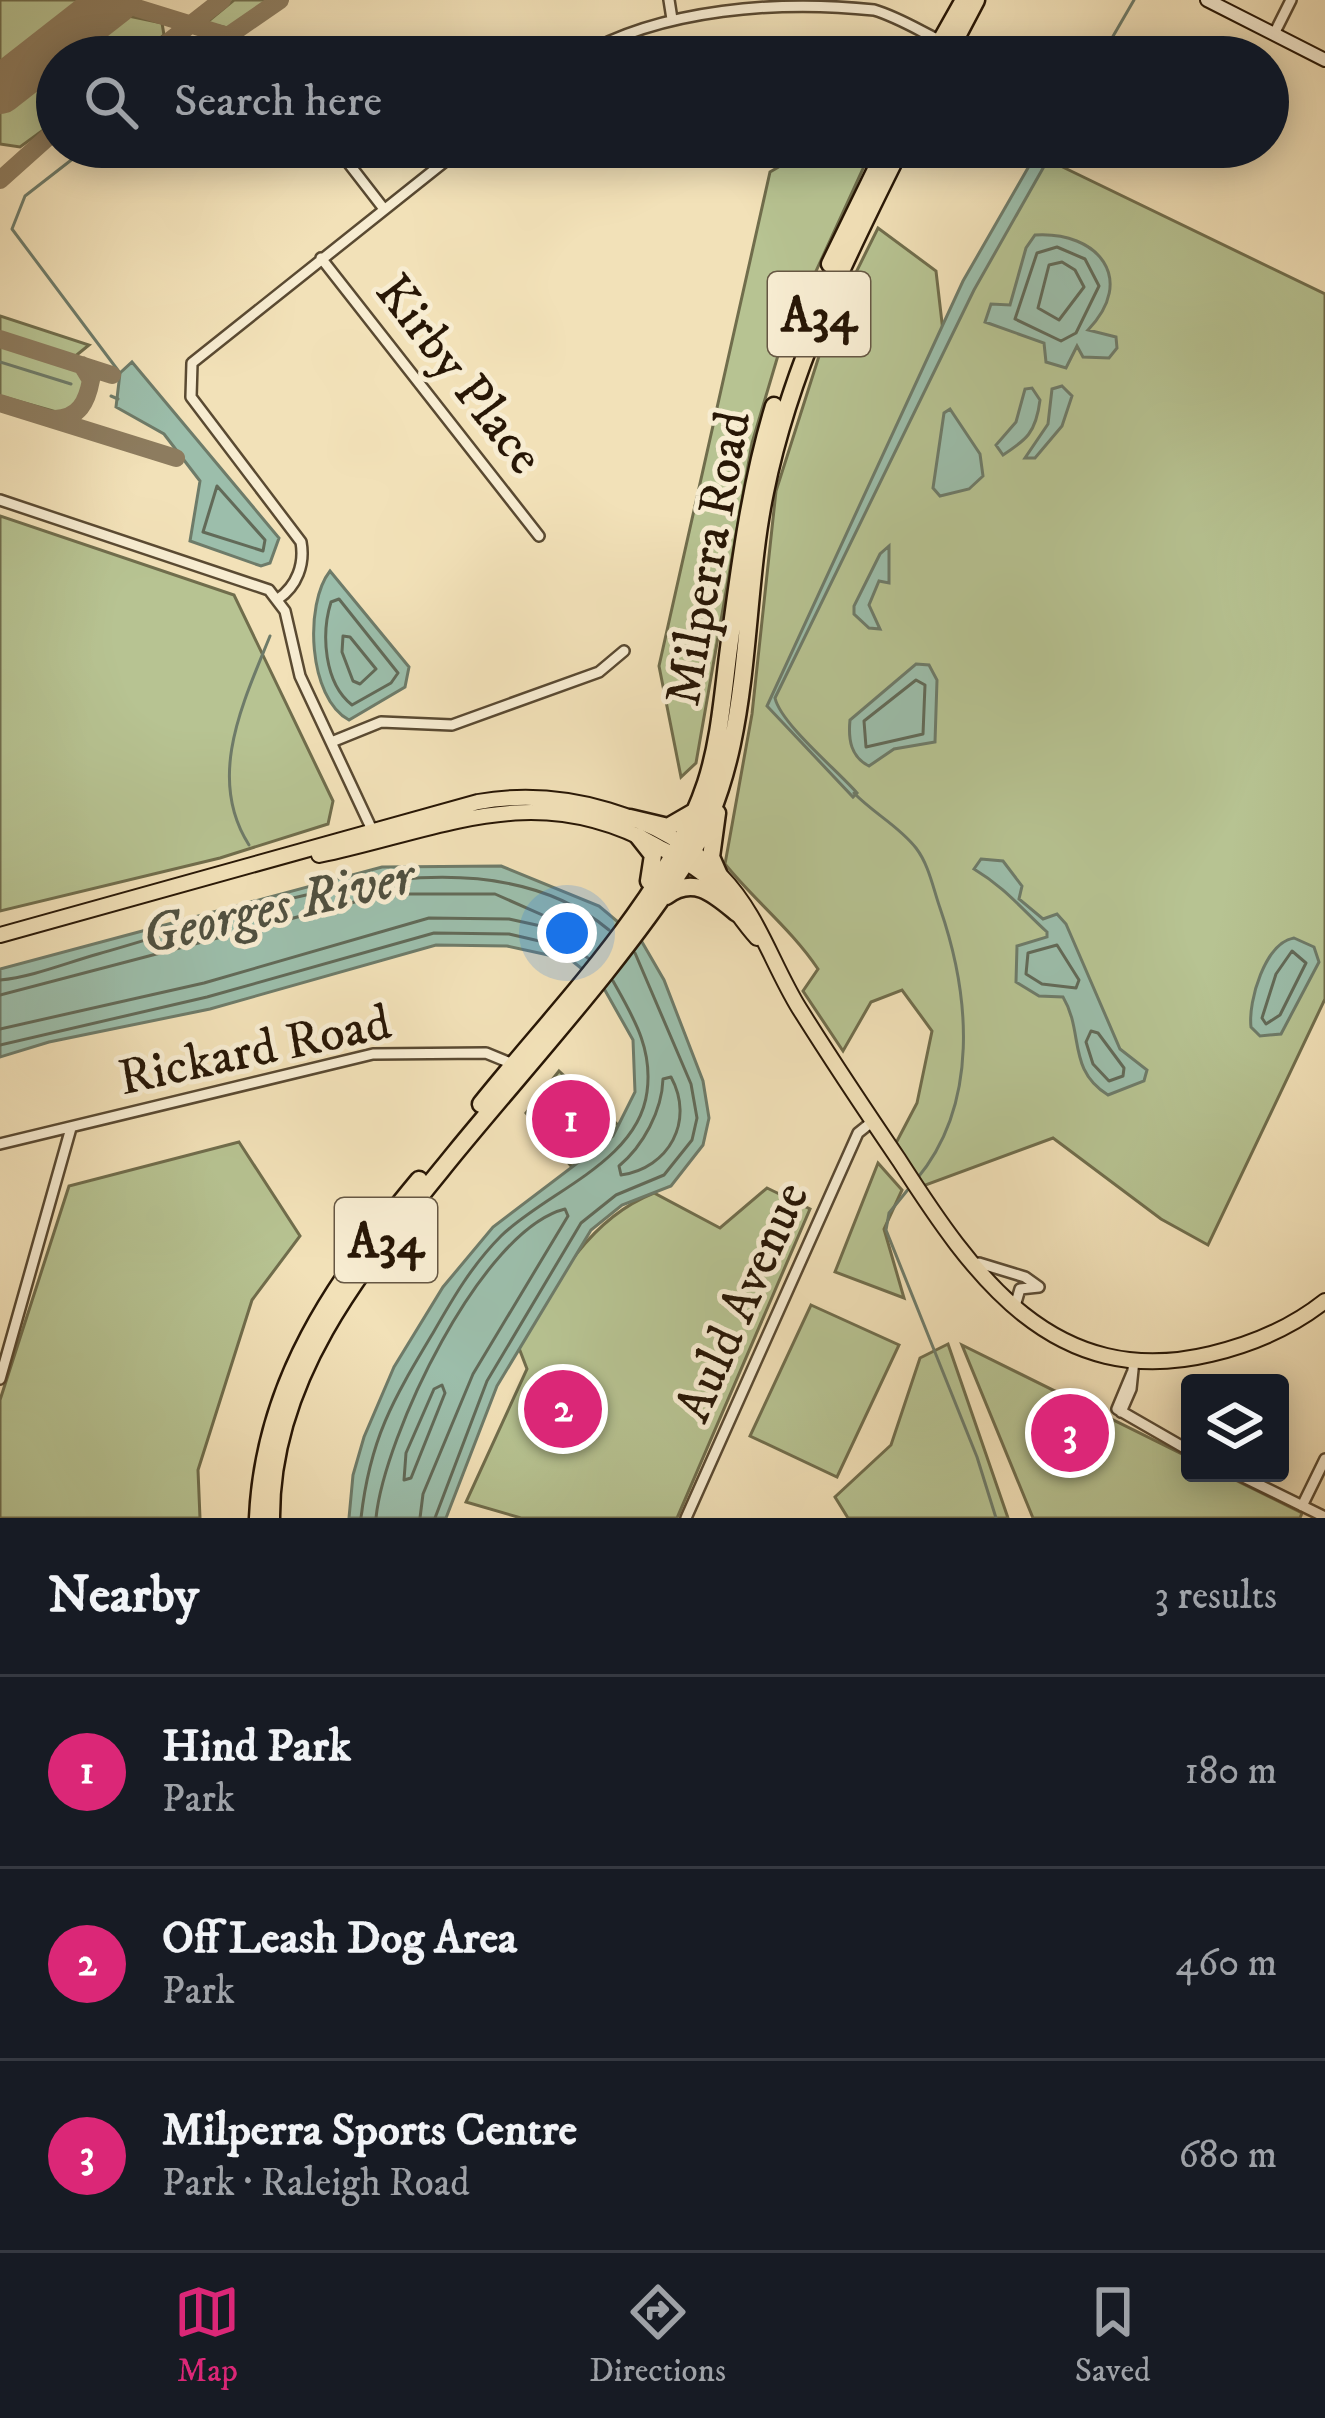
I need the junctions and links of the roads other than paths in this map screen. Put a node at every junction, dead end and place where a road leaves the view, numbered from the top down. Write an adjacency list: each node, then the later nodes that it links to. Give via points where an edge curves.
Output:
1 (669, 0): 6 (street)
2 (964, 0): 10 (highway)
3 (976, 0): 11 (highway)
4 (1207, 0): 7 (main road)
5 (1291, 0): 7 (street)
6 (672, 20): 8 (street); 9 (street, via 775,1 871,9)
7 (1274, 34): 12 (main road)
8 (619, 36)
9 (918, 36)
10 (949, 36)
11 (952, 36)
12 (1278, 36)
13 (1289, 42): 14 (main road)
14 (1325, 60)
15 (352, 168): 19 (street)
16 (437, 168): 19 (street)
17 (877, 168): 27 (highway, Milperra Road / A34, via 814,298 766,432 716,748)
18 (891, 168): 26 (highway, Milperra Road / A34, via 819,314 786,405 758,530)
19 (384, 209): 20 (street)
20 (321, 258): 22 (street, Kirby Place); 23 (street, via 203,350 187,380 195,403 301,542 294,584)
21 (0, 500): 23 (street, via 257,584)
22 (539, 536)
23 (278, 599): 25 (street, via 300,676)
24 (625, 651): 25 (street, via 599,672 452,725 381,722)
25 (334, 741): 30 (street)
26 (726, 765): 31 (highway, Milperra Road / A34); 32 (highway, via 711,852)
27 (694, 812): 28 (highway, via 668,827); 31 (highway, Milperra Road / A34)
28 (629, 818): 30 (main road, via 580,802 521,797 478,802); 31 (main road)
29 (638, 836): 30 (main road, via 565,812 508,809); 31 (main road); 33 (highway, via 654,859)
30 (375, 837): 35 (main road)
31 (682, 854): 32 (main road); 33 (highway, A34); 34 (main road)
32 (718, 873): 36 (main road)
33 (651, 899): 34 (highway, via 690,885); 37 (highway, A34)
34 (737, 913): 36 (main road)
35 (0, 935)
36 (767, 950): 38 (main road)
37 (518, 1067): 39 (street, Rickard Road, via 487,1053 387,1052); 53 (highway, A34, via 356,1256 314,1320 272,1424); 54 (highway, A34, via 326,1325 286,1424)
38 (873, 1121): 41 (main road); 55 (street, Auld Avenue, via 858,1133)
39 (71, 1128): 40 (street, Rickard Road); 47 (street)
40 (0, 1144)
41 (933, 1213): 42 (street, via 979,1263); 43 (main road)
42 (1016, 1276): 43 (street); 45 (street, via 1039,1287 1020,1289)
43 (994, 1293): 45 (main road)
44 (1325, 1300): 46 (main road, via 1243,1346)
45 (1015, 1310): 46 (main road)
46 (1133, 1367): 48 (street, via 1121,1412)
47 (0, 1379)
48 (1181, 1445)
49 (1325, 1459): 51 (street)
50 (1253, 1482): 51 (street)
51 (1302, 1506): 52 (street)
52 (1325, 1517)
53 (258, 1518)
54 (271, 1518)
55 (686, 1518)

